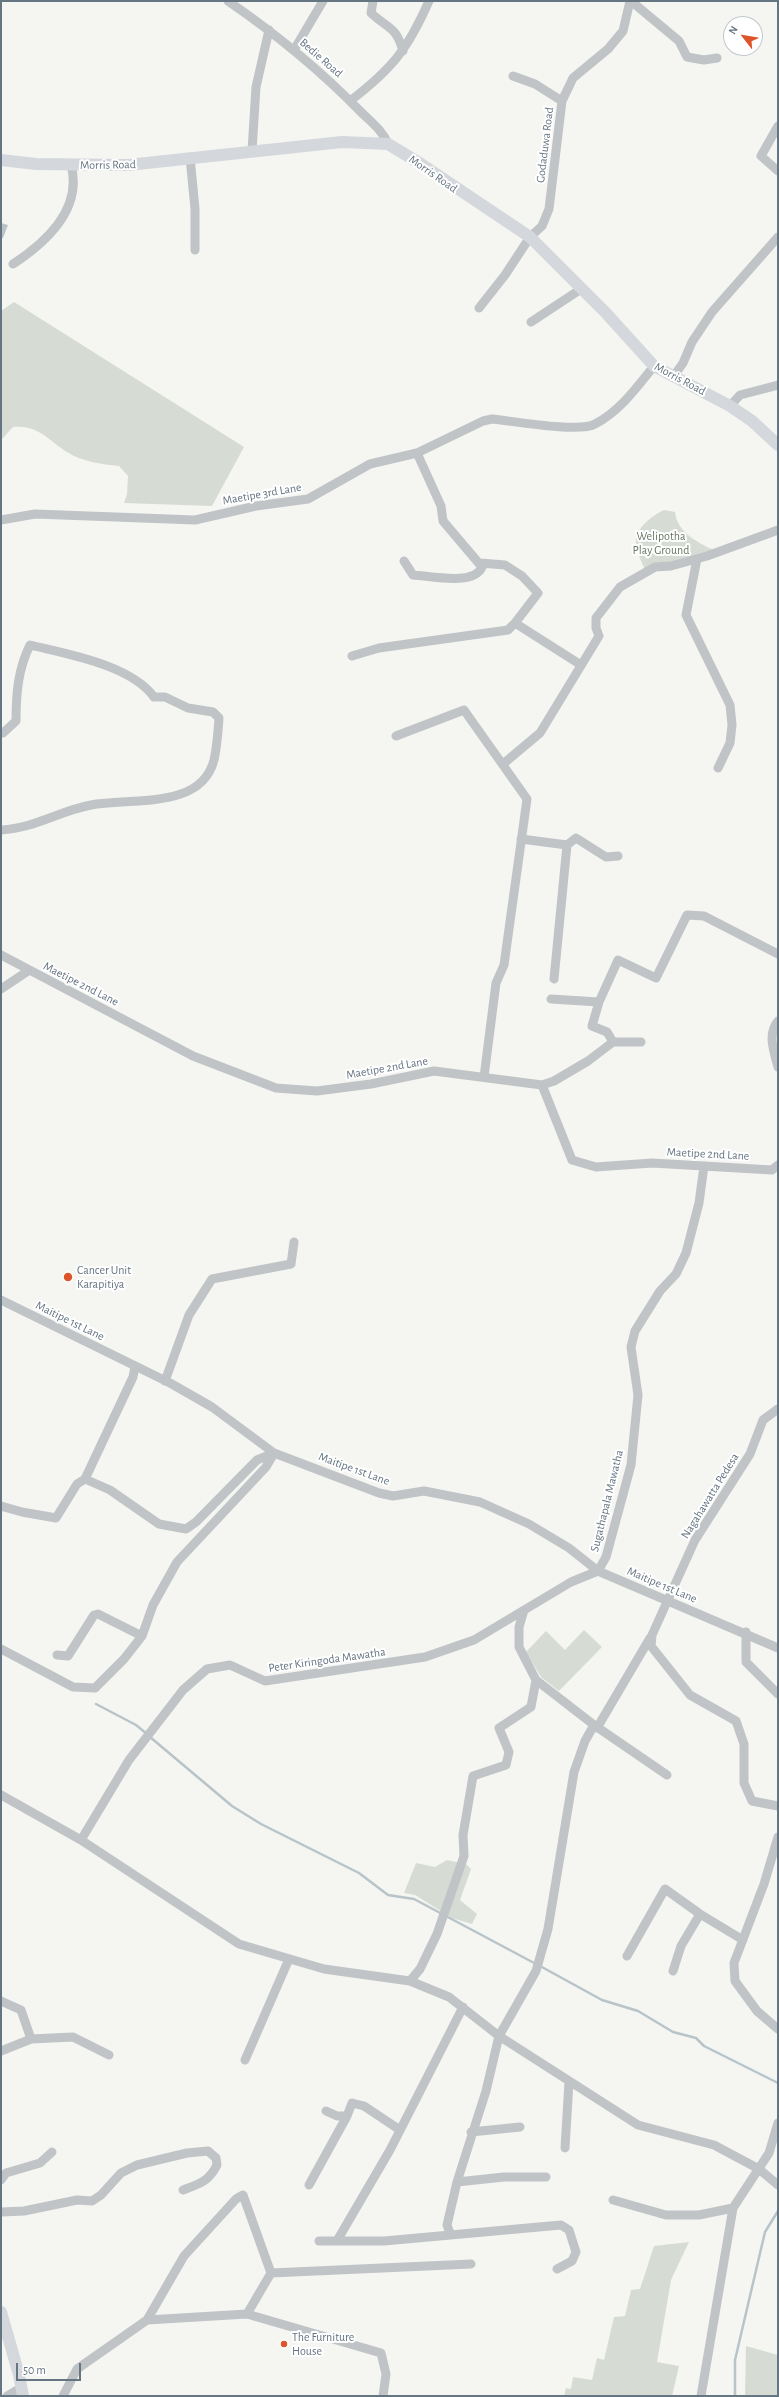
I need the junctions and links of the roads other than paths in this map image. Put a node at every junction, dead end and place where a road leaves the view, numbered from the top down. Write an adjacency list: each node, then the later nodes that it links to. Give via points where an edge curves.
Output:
1 (228, 1): 6 (street, Bedie Road)
2 (323, 1): 7 (street)
3 (373, 1): 8 (street, via 372,13 399,36)
4 (429, 1): 8 (street, via 416,33)
5 (630, 1): 9 (street, via 679,41 687,57 704,60); 12 (street, Godaduwa Road, via 623,31 608,49 573,78)
6 (269, 30): 7 (street, Bedie Road); 15 (street, via 255,92)
7 (294, 50): 11 (street, Bedie Road)
8 (403, 52): 11 (street, via 380,78)
9 (717, 58)
10 (513, 76): 12 (street, via 535,84)
11 (350, 101): 14 (street, Bedie Road, via 384,134)
12 (562, 101): 20 (street, Godaduwa Road, via 549,210 542,226)
13 (778, 126): 19 (street, via 761,156)
14 (388, 144): 15 (main road, Morris Road, via 342,142); 20 (main road, Morris Road)
15 (252, 151): 16 (main road, Morris Road)
16 (190, 157): 18 (main road, Morris Road, via 128,165); 22 (street)
17 (1, 160): 18 (main road, Morris Road, via 12,163)
18 (71, 165): 23 (street, via 73,192 68,208 36,249)
19 (778, 171)
20 (530, 237): 24 (main road, Morris Road); 25 (street, Godaduwa Road, via 506,275)
21 (778, 237): 28 (street, via 712,312 692,342 684,363)
22 (196, 250)
23 (13, 264)
24 (580, 290): 26 (street); 27 (main road, Morris Road, via 605,312)
25 (479, 308)
26 (531, 322)
27 (654, 366): 28 (main road, Morris Road); 32 (street, Maetipe 3rd Lane, via 626,401 594,425 577,428 492,419)
28 (673, 377): 30 (main road, Morris Road)
29 (778, 385): 30 (street, via 740,395)
30 (730, 406): 31 (main road, Morris Road, via 752,421)
31 (778, 445)
32 (416, 453): 33 (street, Maetipe 3rd Lane, via 370,464 308,499 256,506 195,520 35,514); 37 (street, via 441,506 443,521)
33 (1, 520)
34 (778, 530): 35 (street)
35 (697, 559): 40 (street, via 671,566 655,567 620,587 596,618 599,636); 44 (street, via 686,615 730,706 732,725 730,743)
36 (404, 561): 37 (street, via 413,575 460,578 471,578 480,573)
37 (480, 563): 38 (street, via 505,565 522,576 538,593)
38 (515, 623): 39 (street, via 508,630 379,648); 40 (street)
39 (352, 656)
40 (581, 665): 43 (street, via 540,733)
41 (2, 736): 45 (street, via 16,720 16,695 22,660 30,645 99,662 147,688 154,697 165,697 188,708 213,712 219,718 214,761 207,776 196,788 136,803 93,804 67,811 46,821)
42 (396, 736): 43 (street, via 464,710)
43 (503, 764): 46 (street, via 527,799)
44 (718, 768)
45 (1, 830)
46 (521, 839): 47 (street); 61 (street, via 504,965 496,983)
47 (567, 845): 48 (street, via 576,838 606,857); 52 (street)
48 (618, 856)
49 (778, 954): 55 (street, via 704,916 687,915 656,978 618,960)
50 (1, 955): 51 (street, Maetipe 2nd Lane)
51 (28, 971): 53 (street); 61 (street, Maetipe 2nd Lane, via 193,1056 276,1088 317,1092 434,1071)
52 (554, 979)
53 (1, 988)
54 (551, 999): 55 (street)
55 (600, 1002): 58 (street, via 592,1026 607,1032)
56 (496, 1012): 61 (street)
57 (778, 1021): 60 (street, via 772,1027 772,1045)
58 (614, 1042): 59 (street); 62 (street, via 588,1061 554,1081)
59 (641, 1042)
60 (778, 1067)
61 (486, 1077): 62 (street, Maetipe 2nd Lane)
62 (542, 1085): 64 (street, Maetipe 2nd Lane, via 572,1160 596,1167 652,1163)
63 (778, 1165): 64 (street, Maetipe 2nd Lane, via 772,1170)
64 (704, 1166): 73 (street, Sugathapala Mawatha, via 699,1203 686,1253 676,1274 660,1291 635,1331 632,1347 638,1395 631,1465 606,1557)
65 (294, 1242): 68 (street, via 291,1264 212,1279 189,1315)
66 (1, 1300): 67 (street, Maitipe 1st Lane)
67 (135, 1366): 68 (street, Maitipe 1st Lane); 71 (street, via 133,1377)
68 (165, 1381): 70 (street, Maitipe 1st Lane, via 212,1407)
69 (778, 1408): 74 (street, Nagahawatta Pedesa, via 763,1420 750,1454 695,1540)
70 (274, 1453): 71 (street, via 257,1460 186,1529 159,1524 110,1490); 73 (street, Maitipe 1st Lane, via 379,1493 393,1496 424,1491 480,1502 529,1524 569,1548); 78 (street, via 266,1467 177,1562 152,1605)
71 (86, 1479): 72 (street, via 77,1484 56,1518)
72 (1, 1506)
73 (598, 1570): 74 (street, Maitipe 1st Lane); 75 (street, Peter Kiringoda Mawatha, via 571,1582)
74 (668, 1601): 76 (street, Maitipe 1st Lane); 77 (street, Nagahawatta Pedesa)
75 (524, 1610): 82 (street, via 519,1648); 89 (street, Peter Kiringoda Mawatha, via 474,1640 425,1657 265,1681 230,1665 208,1669 183,1690 129,1760)
76 (746, 1632): 79 (street, Maitipe 1st Lane); 83 (street, via 746,1662)
77 (652, 1635): 84 (street, Nagahawatta Pedesa); 87 (street, via 651,1646 690,1696 736,1721 744,1744 744,1783 752,1801)
78 (142, 1636): 80 (street, via 124,1659 95,1688 73,1687); 81 (street, via 98,1614 94,1615 68,1656)
79 (778, 1648)
80 (1, 1649)
81 (57, 1655)
82 (536, 1680): 84 (street); 95 (street, via 531,1707 499,1728 509,1752 506,1765 473,1776 463,1834 464,1856 437,1934 420,1969)
83 (778, 1694)
84 (596, 1727): 85 (street); 99 (street, Nagahawatta Pedesa, via 585,1741 574,1772 546,1936 536,1971)
85 (667, 1775)
86 (1, 1795): 89 (street)
87 (778, 1806)
88 (778, 1837): 91 (street)
89 (81, 1840): 93 (street, via 239,1944)
90 (700, 1914): 91 (street); 92 (street, via 665,1889); 94 (street, via 681,1946)
91 (743, 1940): 98 (street, via 734,1963 736,1981 757,2011)
92 (627, 1956)
93 (289, 1959): 95 (street, via 324,1969); 103 (street)
94 (673, 1971)
95 (410, 1981): 97 (street, via 449,1997)
96 (1, 2001): 100 (street, via 21,2010)
97 (463, 2007): 99 (street); 109 (street)
98 (778, 2029)
99 (499, 2036): 104 (street); 110 (street, Nagahawatta Pedesa, via 486,2091)
100 (31, 2039): 101 (street); 102 (street, via 73,2037)
101 (1, 2051)
102 (109, 2055)
103 (245, 2060)
104 (569, 2082): 111 (street); 113 (street, via 638,2125 714,2145)
105 (326, 2111): 106 (street, via 337,2116)
106 (347, 2116): 109 (street, via 352,2104 364,2106); 117 (street)
107 (778, 2123): 113 (street, via 769,2153)
108 (520, 2127): 110 (street)
109 (400, 2130): 124 (street)
110 (471, 2132): 116 (street, Nagahawatta Pedesa)
111 (565, 2148)
112 (52, 2152): 115 (street, via 40,2163 6,2173)
113 (760, 2169): 118 (street); 121 (street)
114 (546, 2177): 116 (street, via 504,2177)
115 (1, 2180)
116 (457, 2182): 123 (street, Nagahawatta Pedesa, via 447,2225)
117 (309, 2185)
118 (778, 2185)
119 (183, 2190): 122 (street, via 203,2183 211,2176 217,2165 216,2158 208,2151 137,2165 121,2173 92,2201 77,2200 24,2211)
120 (613, 2200): 121 (street, via 666,2215 699,2215)
121 (733, 2208): 136 (street)
122 (1, 2212)
123 (450, 2233): 124 (street, via 384,2241); 127 (street, via 561,2225 569,2230 576,2252 572,2261)
124 (338, 2239): 125 (street)
125 (319, 2241)
126 (471, 2264): 128 (street)
127 (557, 2269)
128 (271, 2273): 130 (street); 131 (street, via 243,2195 236,2199 184,2256)
129 (1, 2312): 132 (main road)
130 (247, 2314): 131 (street); 135 (street, via 381,2353 386,2374)
131 (147, 2320): 134 (street, via 77,2369)
132 (23, 2392): 133 (street)
133 (7, 2396)
134 (63, 2396)
135 (383, 2396)
136 (701, 2396)

